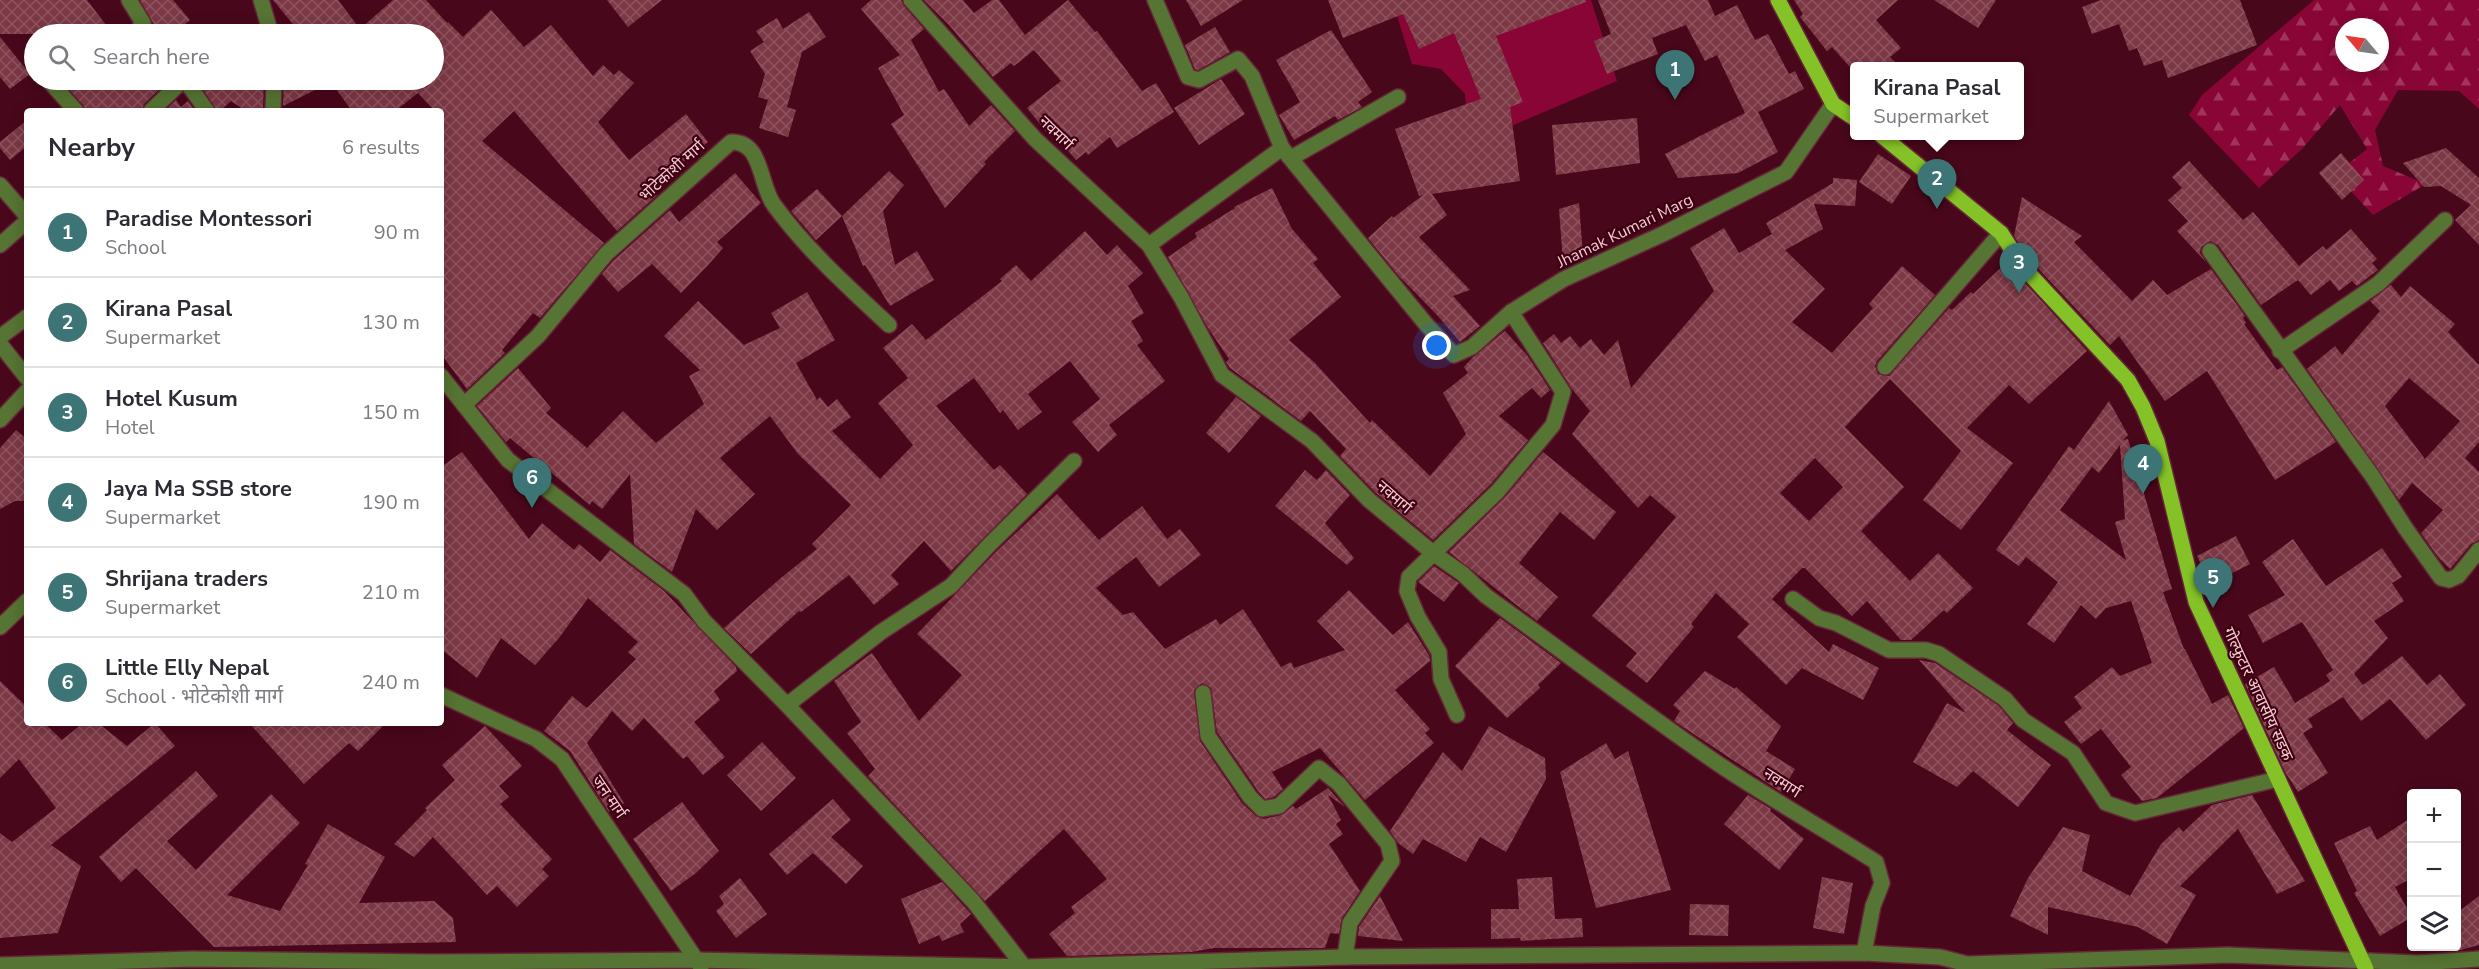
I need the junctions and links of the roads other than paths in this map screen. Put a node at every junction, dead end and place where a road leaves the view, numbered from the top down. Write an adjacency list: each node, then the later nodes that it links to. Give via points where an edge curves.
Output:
1 (129, 0): 6 (street)
2 (261, 0): 7 (street)
3 (911, 0): 27 (street, नवमार्ग, via 1035,139)
4 (1155, 0): 20 (street, via 1188,77 1199,80 1238,58 1252,76)
5 (1778, 0): 13 (main road)
6 (142, 24)
7 (268, 24)
8 (57, 90): 14 (street)
9 (173, 90): 15 (street)
10 (191, 90): 16 (street)
11 (274, 90): 17 (street)
12 (1398, 97): 20 (street)
13 (1833, 104): 18 (main road); 29 (street, Jhamak Kumari Marg, via 1786,172 1564,279)
14 (73, 108)
15 (154, 108)
16 (205, 108)
17 (273, 108)
18 (1850, 115)
19 (1888, 140): 25 (main road, गोल्फुटार आवासीय सडक)
20 (1286, 153): 27 (street); 29 (street, Jhamak Kumari Marg, via 1454,355 1472,347)
21 (0, 185): 22 (street)
22 (24, 213)
23 (2445, 220): 34 (street, via 2378,284)
24 (24, 224): 26 (street)
25 (2001, 233): 35 (street); 51 (main road, गोल्फुटार आवासीय सडक, via 2023,267 2128,380 2144,407 2157,441 2196,602)
26 (0, 245)
27 (1149, 245): 43 (street, नवमार्ग, via 1182,297 1222,375 1312,441 1369,500)
28 (2210, 251): 34 (street)
29 (1511, 312): 43 (street, via 1563,392 1553,425 1498,490)
30 (24, 319): 32 (street)
31 (889, 325): 39 (street, भोटेकोशी मार्ग, via 813,254 771,203 751,148 741,141 731,142 606,254 538,336)
32 (0, 337)
33 (0, 344): 36 (street)
34 (2280, 351): 42 (street, via 2441,578 2458,576)
35 (1885, 367)
36 (24, 374)
37 (444, 380): 39 (street)
38 (24, 394): 40 (street)
39 (464, 405): 49 (street, via 508,460 684,594 704,621)
40 (0, 420)
41 (1074, 461): 49 (street, via 951,586 881,632)
42 (2479, 550)
43 (1433, 553): 50 (street, via 1409,577 1407,591 1439,652 1441,679); 52 (street, नवमार्ग, via 1666,727 1787,809 1876,862 1882,883)
44 (1793, 599): 51 (street, via 1819,618 1889,650 1939,654 2006,699 2023,720 2073,753 2106,803 2118,809 2135,813)
45 (24, 604): 46 (street)
46 (0, 627)
47 (1203, 693): 53 (street, via 1208,736 1262,809 1279,806 1319,768 1340,784 1388,844 1392,861 1350,923)
48 (444, 696): 57 (street, जन मार्ग, via 536,739 562,759)
49 (787, 705): 61 (street, via 973,902)
50 (1457, 715)
51 (2278, 779): 59 (main road, गोल्फुटार आवासीय सडक)
52 (1864, 953): 55 (street); 60 (street, via 1940,957)
53 (1345, 957): 55 (street); 58 (street)
54 (2479, 959): 59 (street)
55 (1476, 962)
56 (0, 964): 57 (street, via 192,960)
57 (700, 965): 61 (street)
58 (1221, 965): 61 (street)
59 (2364, 965): 60 (street, via 2228,956)
60 (1967, 967)
61 (1025, 968)

